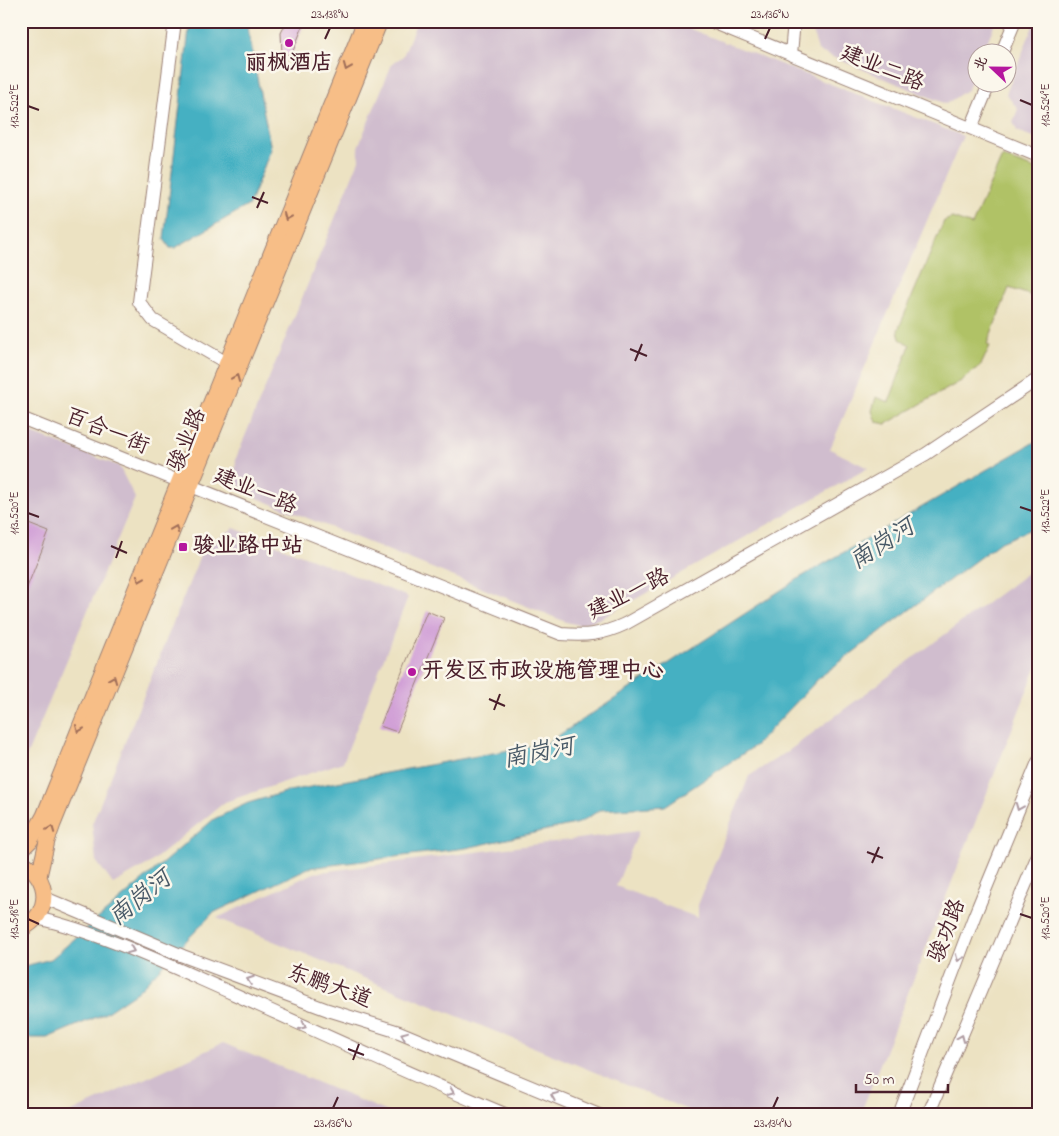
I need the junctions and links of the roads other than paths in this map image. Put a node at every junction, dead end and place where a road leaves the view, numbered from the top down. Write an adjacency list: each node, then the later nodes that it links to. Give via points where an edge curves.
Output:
1 (176, 21): 12 (street, via 139,302 153,320)
2 (365, 21): 12 (main road, 骏业路, one-way to 12)
3 (380, 21): 15 (main road, 骏业路, one-way to 3)
4 (710, 21): 8 (street, 建业二路)
5 (794, 21): 8 (street)
6 (1014, 21): 7 (street)
7 (1006, 42)
8 (791, 54): 10 (street, 建业二路)
9 (986, 92): 10 (street)
10 (971, 128): 11 (street, 建业二路)
11 (1038, 156)
12 (227, 364): 15 (main road, 骏业路)
13 (1038, 378): 15 (street, 建业一路, via 926,454 625,624 588,637 561,634)
14 (21, 418): 15 (street, 百合一街)
15 (185, 486): 17 (main road, 骏业路, one-way to 17, via 44,816); 20 (main road, 骏业路, one-way to 15, via 53,824)
16 (1038, 762): 26 (street, 骏功路, one-way to 26, via 974,917)
17 (21, 850)
18 (1038, 855): 27 (street, one-way to 18)
19 (21, 862): 20 (main road)
20 (39, 876): 21 (main road)
21 (45, 898): 22 (main road); 25 (street, 东鹏大道, one-way to 21, via 399,1032 328,1010 183,956)
22 (37, 918): 23 (main road); 24 (street, 东鹏大道, one-way to 24, via 70,926 179,969 391,1067)
23 (21, 929)
24 (507, 1115)
25 (599, 1115)
26 (899, 1115)
27 (928, 1115)

